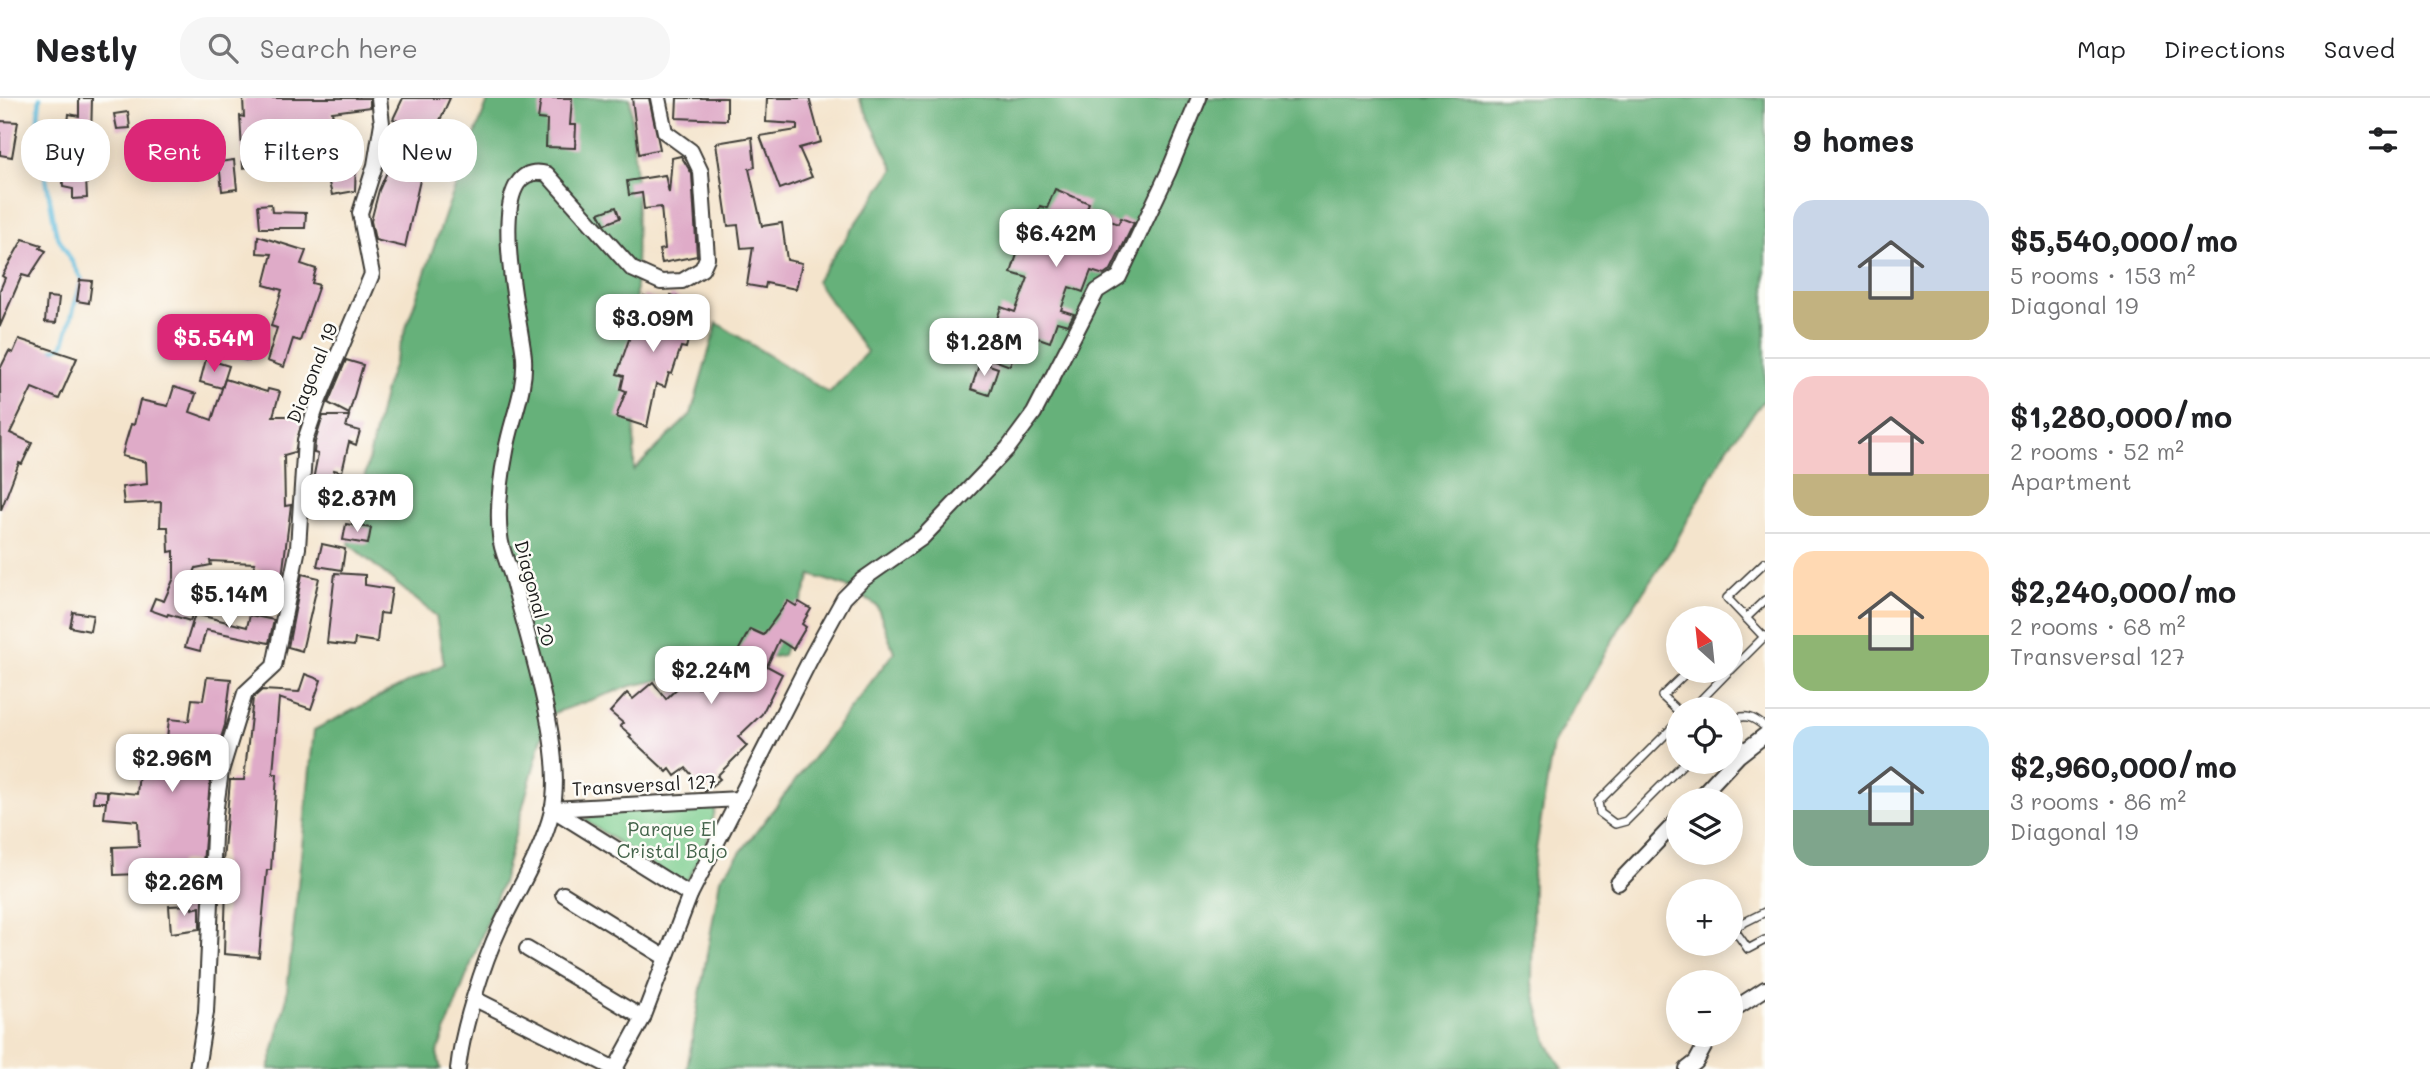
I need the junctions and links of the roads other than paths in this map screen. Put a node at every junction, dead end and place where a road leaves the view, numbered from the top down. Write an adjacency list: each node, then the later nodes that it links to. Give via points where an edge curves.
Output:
1 (379, 98): 36 (street, Diagonal 19, via 382,123 376,165 360,213 372,274 305,440 298,548 274,666 245,694 221,771 206,1012)
2 (658, 98): 22 (street, Diagonal 20, via 665,132 699,162 709,246 702,269 670,283 638,274 547,174 530,172 517,183 508,213 524,360 522,389 506,452 500,536 550,731)
3 (1199, 98): 21 (street, via 1119,277 1097,291 1034,413 1009,449 922,538 844,598)
4 (1765, 562): 6 (lane, via 1727,598)
5 (1765, 600): 6 (lane)
6 (1746, 618): 7 (lane)
7 (1764, 636): 8 (lane)
8 (1743, 658)
9 (1676, 683): 12 (lane, via 1662,696)
10 (1718, 683): 11 (lane)
11 (1704, 697)
12 (1666, 700)
13 (1743, 716): 14 (lane, via 1753,717)
14 (1765, 727)
15 (1666, 734): 19 (lane, via 1598,802 1600,813 1615,824 1626,821)
16 (1765, 735): 18 (street)
17 (1743, 746): 18 (lane)
18 (1746, 749): 20 (street)
19 (1673, 774)
20 (1709, 788)
21 (738, 800): 22 (street, Transversal 127); 26 (street)
22 (552, 810): 26 (street); 32 (street, Diagonal 20, via 499,929)
23 (1666, 833): 24 (street)
24 (1618, 883)
25 (563, 894): 30 (street)
26 (690, 895): 30 (street)
27 (1765, 912): 28 (lane, via 1737,926 1736,932 1748,948)
28 (1765, 940)
29 (527, 949): 34 (street)
30 (666, 958): 34 (street)
31 (1765, 989): 33 (street)
32 (475, 999): 37 (street, Diagonal 20); 38 (street)
33 (1743, 1003)
34 (643, 1018): 38 (street)
35 (1704, 1047): 39 (street)
36 (197, 1069)
37 (458, 1069)
38 (615, 1069)
39 (1687, 1069)

